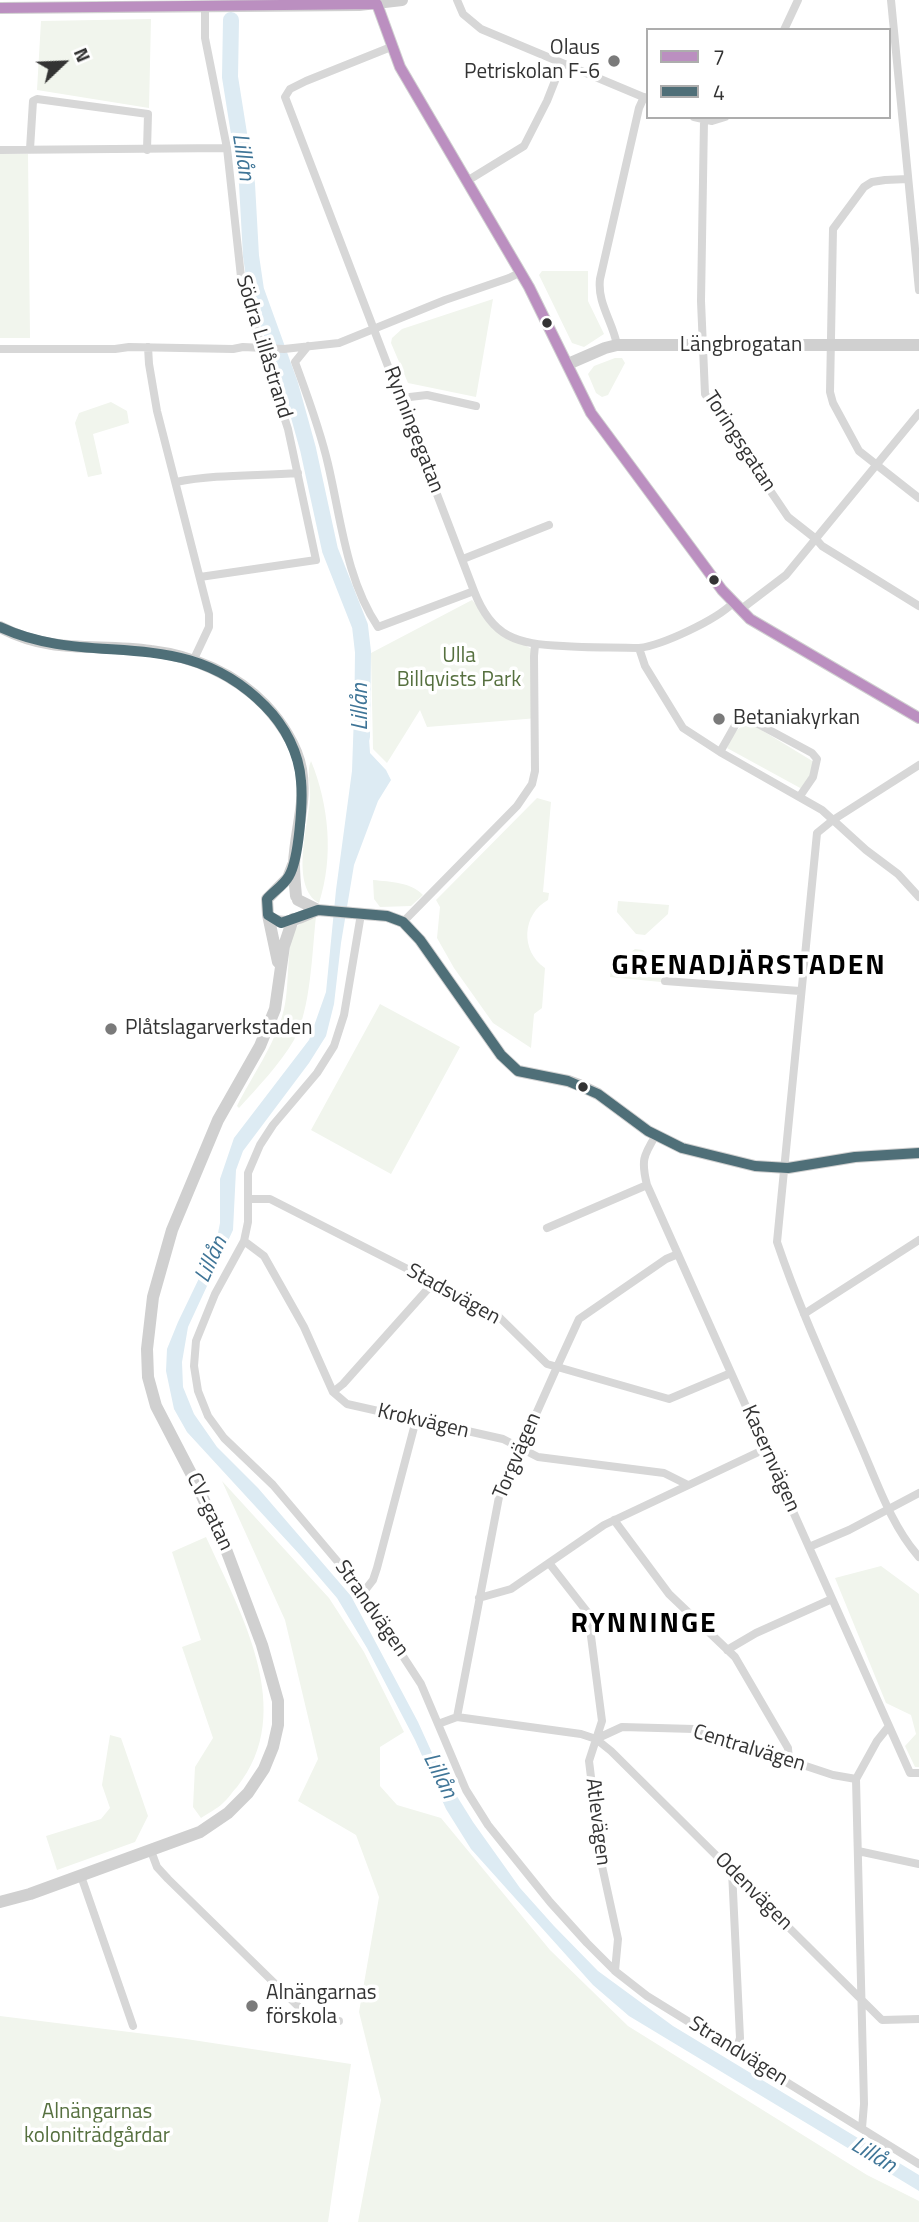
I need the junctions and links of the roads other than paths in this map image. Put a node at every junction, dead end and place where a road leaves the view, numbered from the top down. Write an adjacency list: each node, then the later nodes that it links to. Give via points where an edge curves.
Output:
1 (402, 0): 7 (street)
2 (457, 0): 12 (street, via 463,14 481,29)
3 (798, 0): 10 (street)
4 (891, 0): 21 (street)
5 (288, 3): 7 (street); 8 (street)
6 (20, 4): 8 (street); 9 (street)
7 (377, 5): 11 (street)
8 (205, 7): 17 (street, Södra Lillåstrand, via 205,38)
9 (0, 8)
10 (785, 28)
11 (391, 47): 22 (street); 26 (street, Rynningegatan, via 306,81 285,97)
12 (562, 64): 13 (street); 22 (street, via 524,146)
13 (646, 98): 27 (street, via 639,108 600,279 600,299)
14 (701, 119): 16 (street)
15 (718, 119): 16 (street)
16 (704, 120): 30 (street, Toringsgatan)
17 (227, 148): 20 (street); 34 (street, Södra Lillåstrand, via 242,286)
18 (30, 149): 19 (street); 20 (street); 20 (street, via 31,109 37,99 148,114)
19 (0, 150)
20 (147, 150)
21 (908, 178): 23 (street); 31 (street, via 864,187 833,229)
22 (467, 181): 24 (street)
23 (916, 207): 25 (street)
24 (521, 272): 26 (street); 35 (street)
25 (919, 289)
26 (373, 329): 29 (street, via 339,343); 36 (street, Rynningegatan)
27 (617, 345): 30 (street, Längbrogatan); 35 (street, Längbrogatan)
28 (919, 345): 31 (street, Längbrogatan)
29 (308, 346): 34 (street); 47 (street, via 295,362 325,454 344,544 378,628)
30 (702, 346): 31 (street, Längbrogatan); 44 (street, Toringsgatan, via 705,394 788,517)
31 (831, 346): 39 (street, via 833,403 859,451)
32 (148, 347): 33 (street); 34 (street); 41 (street, via 157,411)
33 (0, 349)
34 (261, 349): 40 (street, Södra Lillåstrand)
35 (568, 364): 48 (street, via 598,424)
36 (401, 398): 37 (street, via 427,395); 45 (street, Rynningegatan)
37 (476, 406)
38 (919, 413): 39 (street, Rynningegatan)
39 (876, 466): 42 (street); 44 (street, Rynningegatan)
40 (298, 473): 41 (street, via 208,476); 46 (street, Södra Lillåstrand, via 316,560)
41 (176, 482): 46 (street)
42 (919, 498)
43 (550, 525): 45 (street)
44 (816, 539): 48 (street, Rynningegatan, via 786,575); 49 (street, Toringsgatan, via 840,559)
45 (463, 559): 47 (street, Rynningegatan)
46 (200, 577): 53 (street, via 209,627)
47 (474, 591): 51 (street, Rynningegatan, via 484,613 500,630)
48 (736, 606): 52 (street, Rynningegatan, via 654,646); 54 (street, via 763,627)
49 (919, 606)
50 (0, 627): 53 (street, via 55,646 151,651)
51 (535, 645): 52 (street, Rynningegatan); 67 (street, via 532,784 517,806)
52 (639, 648): 55 (street, via 683,729)
53 (193, 661): 59 (street, via 250,691 288,736 303,782)
54 (919, 719)
55 (720, 752): 57 (street); 57 (street, via 737,722 747,718 758,723 817,759 813,777)
56 (919, 765): 58 (street)
57 (800, 796): 58 (street)
58 (833, 820): 61 (street); 70 (street, via 817,833)
59 (294, 864): 60 (street); 62 (street)
60 (276, 891): 62 (street, via 287,890); 65 (street, via 267,899)
61 (919, 897)
62 (297, 898): 63 (street); 66 (street, via 299,907)
63 (318, 910): 64 (street); 66 (street)
64 (356, 913): 67 (street); 75 (street, Strandvägen, via 344,1015 334,1046 260,1145 248,1173)
65 (268, 915): 66 (street, via 281,923); 68 (street, CV-gatan)
66 (293, 919): 68 (street, CV-gatan)
67 (403, 922): 71 (street, via 501,1055 518,1071 579,1085)
68 (280, 976): 106 (street, CV-gatan, via 275,1009 260,1046 218,1120 172,1230 153,1297 146,1358 156,1406 220,1534 262,1645 277,1695 276,1736 260,1777 235,1808 200,1832)
69 (666, 981): 70 (street)
70 (800, 991): 73 (street)
71 (656, 1135): 73 (street, via 703,1154); 74 (street, Kasernvägen, via 644,1155)
72 (919, 1153): 73 (street)
73 (784, 1168): 81 (street, via 777,1242)
74 (647, 1185): 76 (street); 79 (street, Kasernvägen)
75 (248, 1199): 78 (street, Strandvägen); 80 (street, Stadsvägen, via 270,1199)
76 (547, 1228)
77 (919, 1240): 81 (street)
78 (244, 1241): 84 (street, via 264,1256 304,1327); 95 (street, Strandvägen, via 200,1329 194,1366 198,1391 223,1438 274,1485)
79 (678, 1254): 82 (street, Torgvägen, via 579,1319); 83 (street, Kasernvägen)
80 (434, 1282): 82 (street, Stadsvägen, via 496,1314 547,1364); 84 (street)
81 (804, 1314): 90 (street)
82 (557, 1367): 83 (street, Stadsvägen, via 669,1399); 86 (street, Torgvägen)
83 (731, 1373): 87 (street, Kasernvägen)
84 (333, 1392): 85 (street, Krokvägen, via 347,1405)
85 (416, 1420): 86 (street, Krokvägen, via 503,1439); 95 (street, via 377,1568)
86 (521, 1448): 88 (street, Krokvägen, via 538,1457 664,1473); 96 (street, Torgvägen, via 499,1497)
87 (765, 1449): 88 (street); 92 (street, Kasernvägen)
88 (688, 1485): 91 (street)
89 (919, 1493): 90 (street)
90 (889, 1509): 92 (street); 93 (street)
91 (614, 1520): 94 (street); 98 (street, via 669,1594)
92 (809, 1547): 97 (street, Kasernvägen)
93 (919, 1557)
94 (549, 1563): 96 (street, via 511,1589); 102 (street, Atlevägen, via 588,1614 602,1721)
95 (362, 1594): 100 (street, Strandvägen, via 412,1669)
96 (480, 1598): 99 (street, Torgvägen)
97 (832, 1599): 98 (street); 101 (street, Kasernvägen)
98 (727, 1650): 103 (street, via 788,1748)
99 (457, 1717): 100 (street); 102 (street)
100 (438, 1724): 112 (street, Strandvägen, via 488,1825 550,1902)
101 (889, 1726): 104 (street, Kasernvägen, via 911,1773); 105 (street)
102 (596, 1740): 103 (street, Centralvägen, via 622,1727 694,1729); 109 (street, Odenvägen); 112 (street, Atlevägen, via 589,1760 602,1866 618,1940)
103 (789, 1760): 105 (street, Centralvägen)
104 (919, 1773)
105 (856, 1779): 107 (street)
106 (151, 1851): 110 (street, CV-gatan); 115 (street, via 168,1879 308,2016)
107 (858, 1851): 108 (street); 113 (street)
108 (919, 1864)
109 (732, 1871): 113 (street, Odenvägen); 117 (street, via 740,2038)
110 (81, 1876): 111 (street, CV-gatan); 116 (street)
111 (0, 1902)
112 (615, 1971): 117 (street, Strandvägen)
113 (862, 2000): 114 (street, Odenvägen, via 882,2020); 118 (street)
114 (919, 2019)
115 (339, 2021)
116 (133, 2026)
117 (736, 2050): 118 (street, Strandvägen)
118 (862, 2128): 119 (street, Strandvägen)
119 (919, 2164)

